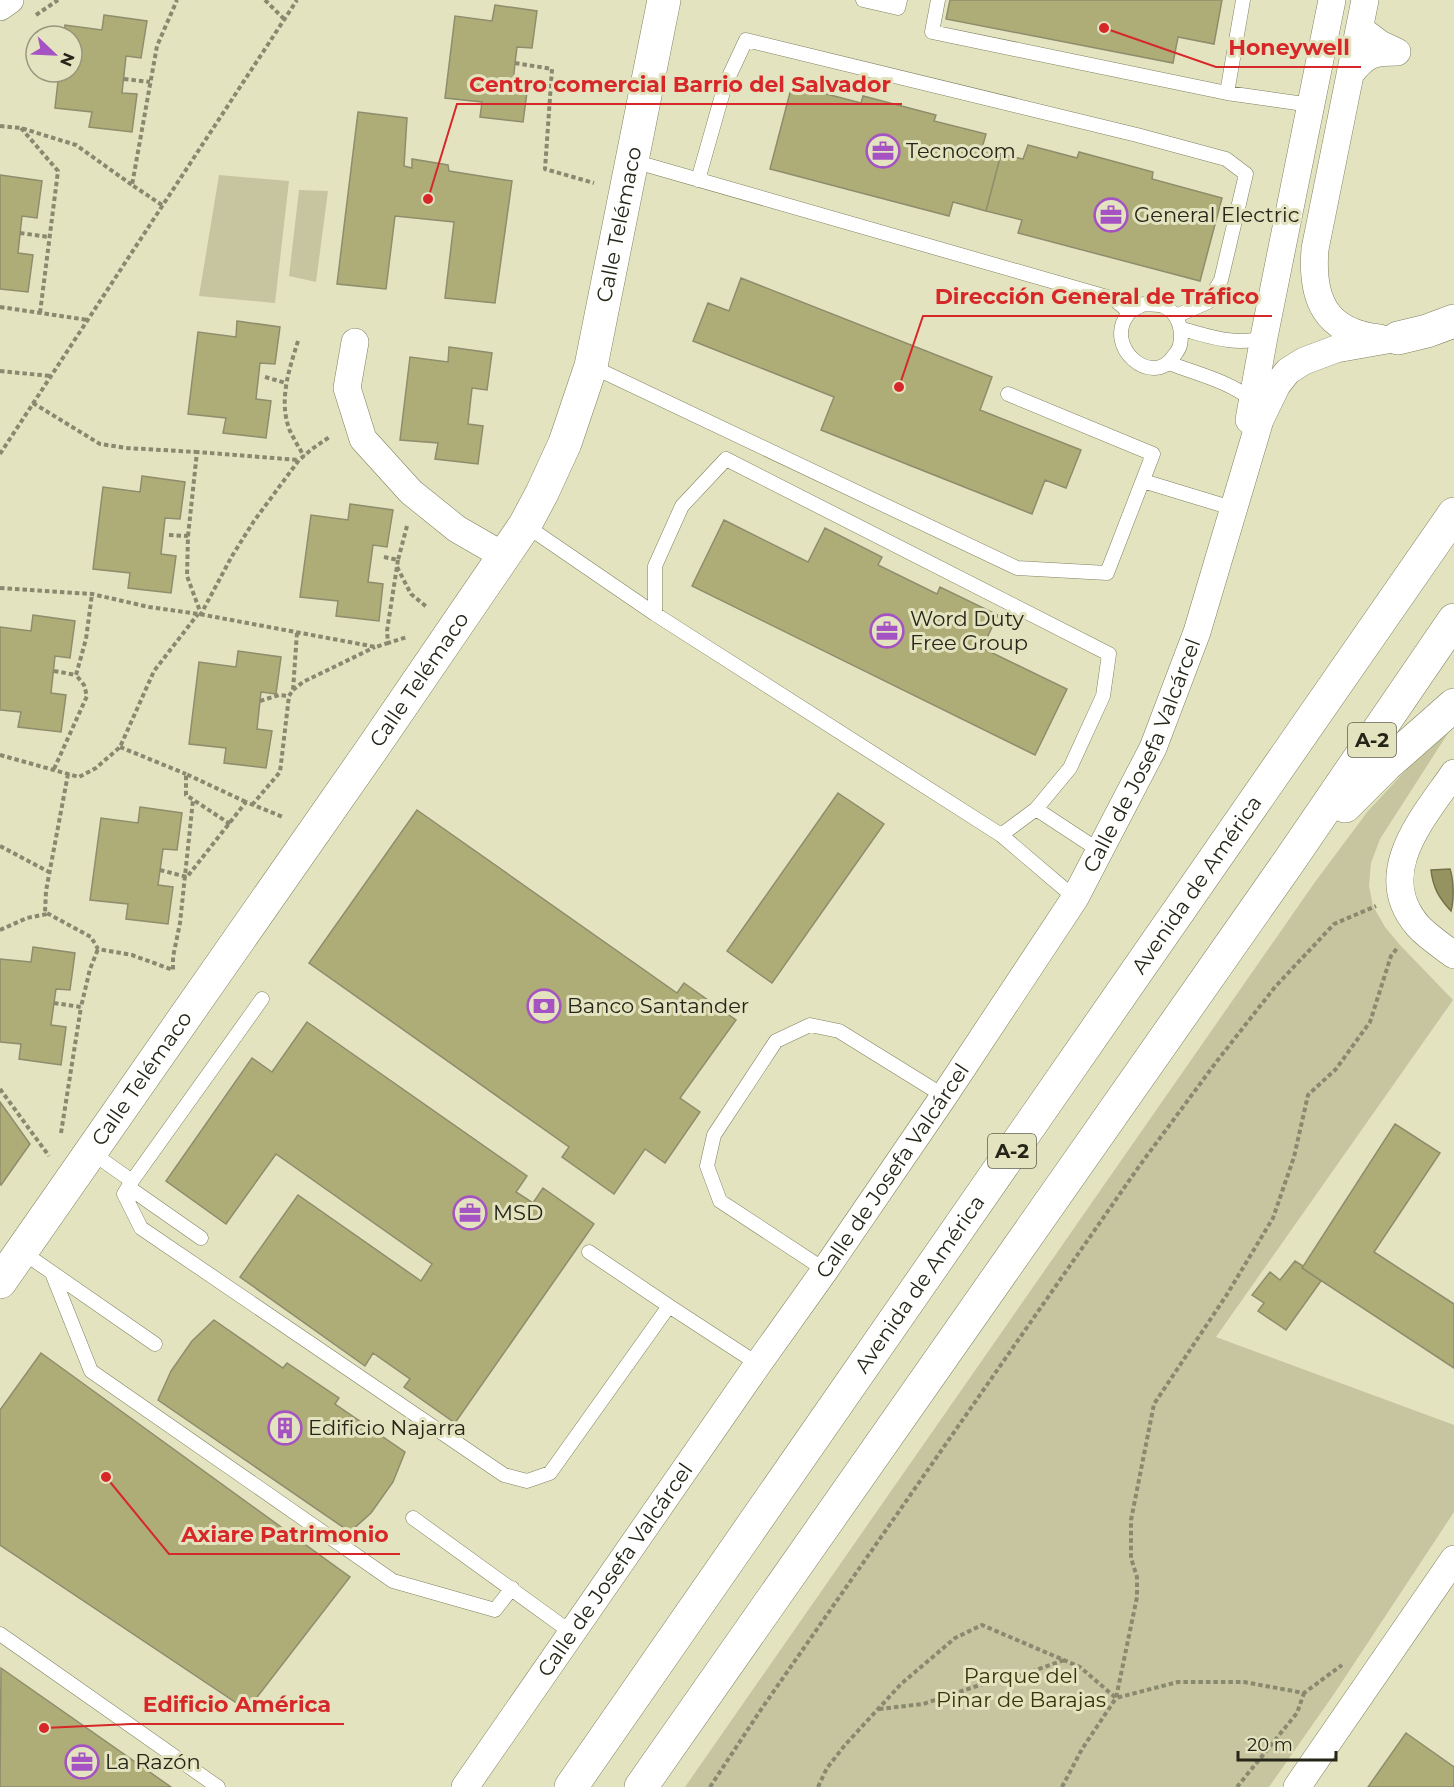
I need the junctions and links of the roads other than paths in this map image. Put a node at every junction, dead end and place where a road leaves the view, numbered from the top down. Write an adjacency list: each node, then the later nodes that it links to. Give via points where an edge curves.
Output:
1 (10, 0): 10 (street)
2 (664, 0): 15 (main road, Calle Telémaco)
3 (863, 0): 4 (lane, via 898,8)
4 (900, 0)
5 (938, 0): 13 (lane, via 932,32)
6 (1244, 0): 13 (lane)
7 (1332, 0): 14 (street, Calle de Josefa Valcárcel)
8 (1347, 0): 14 (street, via 1328,91)
9 (1365, 0): 11 (street)
10 (0, 7)
11 (1360, 29): 12 (street); 12 (street, via 1397,52 1369,55)
12 (1351, 73): 22 (street, via 1315,249 1314,283 1327,316 1338,325 1376,338)
13 (1227, 93): 14 (lane)
14 (1311, 105): 21 (street, Calle de Josefa Valcárcel)
15 (630, 176): 16 (lane); 25 (main road, Calle Telémaco)
16 (698, 180): 17 (lane, via 1114,299); 18 (lane, via 725,85 746,40 1226,159 1246,174 1221,280 1208,302)
17 (1129, 312): 18 (lane, via 1144,304 1162,306); 24 (lane, via 1121,328 1127,355 1141,365 1155,368)
18 (1176, 316): 20 (lane)
19 (1454, 321): 22 (main road)
20 (1182, 330): 21 (lane, via 1226,340); 24 (lane, via 1180,348)
21 (1264, 337): 27 (street, Calle de Josefa Valcárcel)
22 (1398, 338): 29 (street, Calle de Josefa Valcárcel, via 1336,349 1288,371 1276,385 1260,420)
23 (355, 342): 32 (street, via 347,388 363,439 416,496 457,529)
24 (1169, 363): 27 (lane, via 1229,386)
25 (591, 366): 28 (lane, via 1017,568 1107,573); 31 (main road, Calle Telémaco, via 565,443)
26 (1008, 393): 28 (lane, via 1153,454)
27 (1252, 400): 29 (street, Calle de Josefa Valcárcel)
28 (1143, 481): 29 (lane)
29 (1234, 509): 39 (street, Calle de Josefa Valcárcel, via 1197,632 1153,748)
30 (1454, 514): 63 (main road, Avenida de América / A-2)
31 (525, 525): 32 (main road, Calle Telémaco); 33 (lane)
32 (504, 556): 45 (main road, Calle Telémaco)
33 (654, 614): 37 (lane, via 655,566 682,506 726,459 1109,654 1104,696 1070,768); 38 (lane)
34 (1454, 620): 40 (main road, A-2)
35 (1454, 705): 40 (main road, via 1386,765)
36 (1454, 773): 42 (street, via 1406,846 1400,864 1402,895 1417,926)
37 (1036, 809): 38 (lane); 39 (lane)
38 (1001, 834): 41 (lane)
39 (1100, 851): 41 (street, Calle de Josefa Valcárcel)
40 (1290, 860): 64 (main road, A-2)
41 (1075, 898): 44 (street, Calle de Josefa Valcárcel)
42 (1454, 955)
43 (262, 999): 46 (lane)
44 (944, 1096): 50 (street, Calle de Josefa Valcárcel); 50 (lane, via 839,1031 810,1025 776,1041 714,1135 707,1166 720,1201)
45 (91, 1152): 46 (lane); 48 (main road, Calle Telémaco)
46 (130, 1184): 47 (lane); 53 (lane, via 124,1194 141,1228 504,1475 527,1481 550,1473)
47 (201, 1238)
48 (21, 1251): 51 (lane); 52 (main road, Calle Telémaco)
49 (590, 1252): 53 (lane)
50 (825, 1270): 55 (street, Calle de Josefa Valcárcel)
51 (52, 1273): 54 (lane); 58 (lane, via 91,1371 393,1581 495,1610)
52 (0, 1282)
53 (669, 1306): 55 (lane)
54 (155, 1344)
55 (758, 1364): 59 (street, Calle de Josefa Valcárcel)
56 (413, 1518): 58 (lane)
57 (1454, 1558): 65 (street)
58 (512, 1588): 59 (lane)
59 (573, 1633): 62 (street, Calle de Josefa Valcárcel)
60 (0, 1634): 61 (lane)
61 (218, 1787)
62 (465, 1787)
63 (571, 1787)
64 (641, 1787)
65 (1297, 1787)

